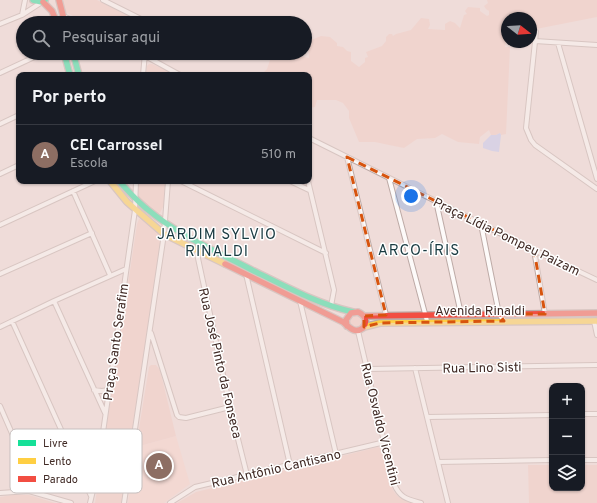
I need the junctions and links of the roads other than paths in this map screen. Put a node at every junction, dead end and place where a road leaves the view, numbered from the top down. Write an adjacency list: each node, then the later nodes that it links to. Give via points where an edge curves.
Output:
1 (25, 0): 6 (street)
2 (32, 0): 5 (main road)
3 (59, 0): 9 (main road)
4 (103, 0): 10 (street)
5 (44, 1): 6 (street); 8 (main road)
6 (22, 14): 7 (street)
7 (18, 16)
8 (54, 16)
9 (63, 16)
10 (136, 16)
11 (16, 17): 12 (street)
12 (0, 24)
13 (537, 41): 14 (street)
14 (558, 43): 15 (street); 34 (street)
15 (597, 45)
16 (534, 48): 43 (street, via 526,128 528,135 535,145)
17 (29, 60): 26 (street)
18 (66, 60): 22 (main road)
19 (75, 60): 23 (main road)
20 (143, 60): 24 (street)
21 (153, 60): 25 (street)
22 (69, 72)
23 (78, 72)
24 (143, 72)
25 (174, 72)
26 (0, 73)
27 (16, 116): 28 (street)
28 (0, 124)
29 (312, 140): 30 (street, Praça Lídia Pompeu Paizam)
30 (347, 157): 33 (street, Praça Lídia Pompeu Paizam); 71 (street)
31 (16, 166): 32 (street)
32 (0, 174)
33 (389, 178): 47 (street, Praça Lídia Pompeu Paizam); 67 (street)
34 (597, 179)
35 (88, 184): 45 (street)
36 (112, 184): 48 (main road)
37 (122, 184): 46 (main road)
38 (136, 184): 46 (street, Praça Santo Serafim)
39 (168, 184): 49 (street)
40 (187, 184): 56 (street)
41 (297, 184): 44 (street)
42 (309, 184): 44 (street)
43 (597, 189)
44 (310, 190): 56 (street)
45 (73, 191): 51 (street); 52 (street)
46 (135, 199): 48 (street, Praça Santo Serafim); 49 (main road)
47 (436, 201): 50 (street, Praça Lídia Pompeu Paizam); 68 (street)
48 (135, 210): 53 (main road); 57 (street, Praça Santo Serafim)
49 (164, 223): 53 (street); 64 (main road, via 298,293)
50 (481, 224): 55 (street, Praça Lídia Pompeu Paizam); 69 (street)
51 (0, 225)
52 (92, 233): 58 (street); 60 (street)
53 (164, 234): 54 (main road); 80 (street)
54 (196, 249): 59 (main road); 88 (street, Rua José Pinto da Fonseca)
55 (534, 250): 61 (street, Praça Lídia Pompeu Paizam); 70 (street)
56 (326, 253): 64 (street, via 334,290)
57 (126, 269): 60 (street); 86 (street, Praça Santo Serafim)
58 (0, 274)
59 (246, 274): 62 (main road); 104 (street)
60 (110, 275): 63 (street)
61 (597, 280)
62 (300, 300): 78 (main road); 99 (street)
63 (54, 301): 73 (street); 85 (street)
64 (332, 306): 65 (main road)
65 (353, 312): 72 (main road, via 359,312); 78 (main road, via 346,319)
66 (597, 313): 70 (main road, Avenida Rinaldi)
67 (424, 314): 68 (main road, Avenida Rinaldi); 71 (main road, Avenida Rinaldi); 74 (street)
68 (461, 314): 69 (main road, Avenida Rinaldi)
69 (499, 314): 70 (main road, Avenida Rinaldi); 75 (street)
70 (545, 314)
71 (386, 315): 72 (main road, Avenida Rinaldi)
72 (364, 316): 79 (main road, via 366,321)
73 (12, 321): 77 (street); 95 (street)
74 (427, 321): 75 (main road, Avenida Rinaldi); 79 (main road, Avenida Rinaldi, via 380,323)
75 (504, 321): 76 (main road, Avenida Rinaldi)
76 (596, 321): 81 (street)
77 (0, 326)
78 (347, 326): 79 (main road, via 352,330)
79 (361, 329): 84 (street, Rua Osvaldo Vicentini)
80 (150, 330): 88 (street, via 179,417 186,418); 97 (street)
81 (597, 335)
82 (597, 365): 83 (street, Rua Lino Sisti)
83 (415, 368): 84 (street, Rua Lino Sisti); 93 (street)
84 (368, 369): 98 (street, Rua Osvaldo Vicentini)
85 (94, 390): 86 (street); 89 (street)
86 (108, 390): 89 (street, Praça Santo Serafim)
87 (0, 406): 94 (street)
88 (230, 407): 105 (street, Rua José Pinto da Fonseca)
89 (105, 414): 96 (street, Praça Santo Serafim)
90 (585, 414): 91 (street)
91 (597, 414)
92 (549, 415): 93 (street)
93 (427, 417): 103 (street)
94 (10, 429)
95 (61, 429)
96 (103, 429)
97 (135, 429)
98 (385, 442): 99 (street, Rua Antônio Cantisano); 117 (street, Rua Osvaldo Vicentini, via 397,491 402,496)
99 (336, 454): 104 (street, Rua Antônio Cantisano)
100 (549, 460): 103 (street)
101 (585, 460): 102 (street)
102 (597, 460)
103 (438, 462): 118 (street)
104 (290, 465): 105 (street, Rua Antônio Cantisano)
105 (247, 476): 116 (street, Rua Antônio Cantisano, via 195,487)
106 (10, 492): 107 (street)
107 (0, 493)
108 (38, 493): 113 (street)
109 (90, 493): 112 (street)
110 (93, 493): 112 (street, Praça Santo Serafim)
111 (126, 493): 115 (street)
112 (92, 496): 114 (street, Praça Santo Serafim)
113 (71, 503)
114 (90, 503)
115 (124, 503)
116 (170, 503)
117 (421, 503)
118 (448, 503)

